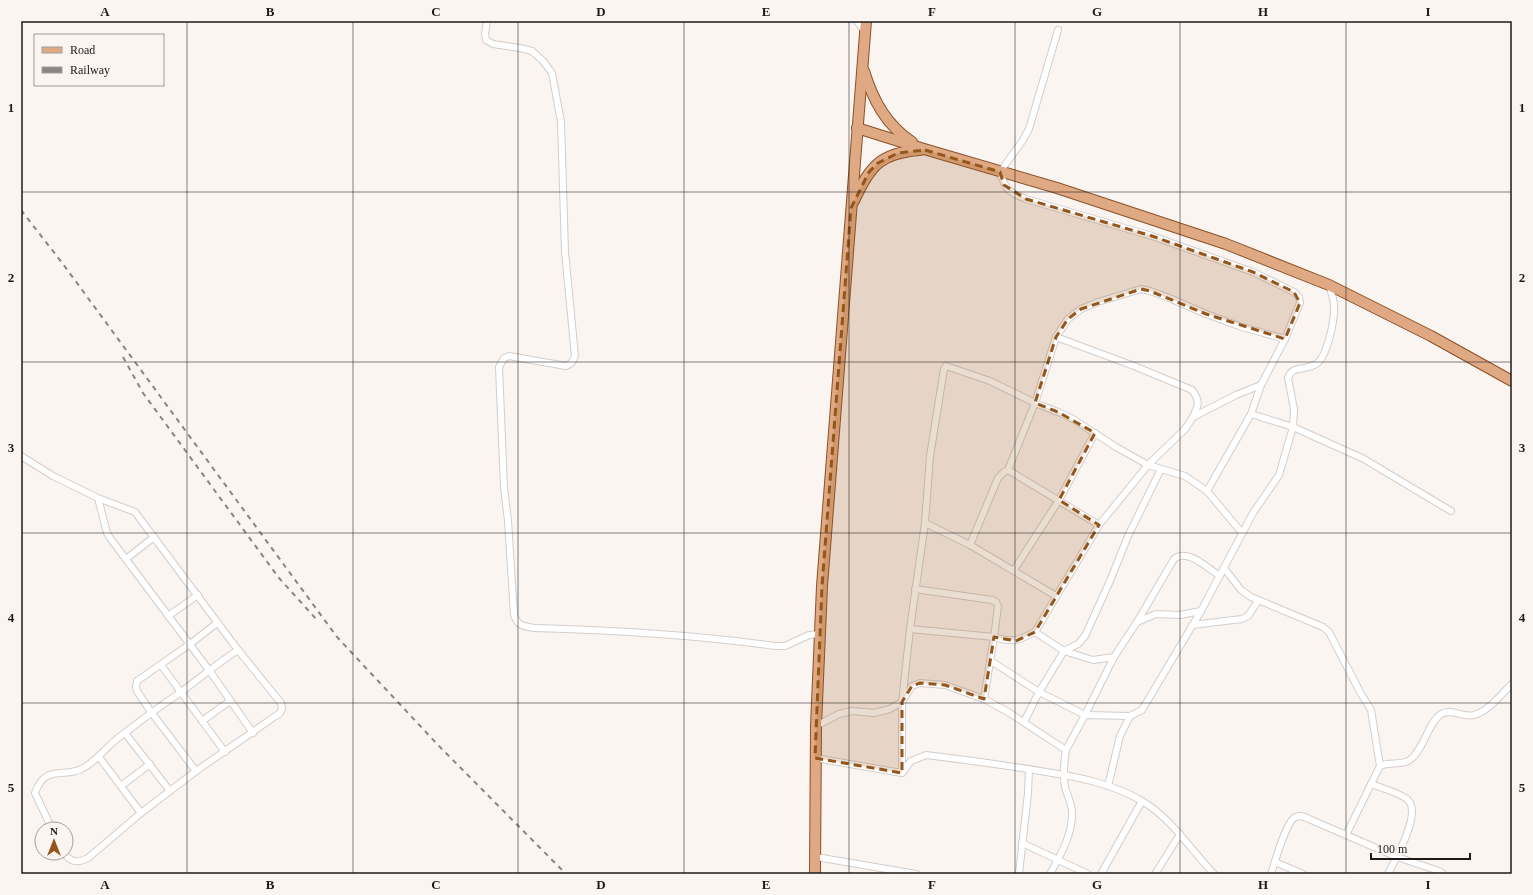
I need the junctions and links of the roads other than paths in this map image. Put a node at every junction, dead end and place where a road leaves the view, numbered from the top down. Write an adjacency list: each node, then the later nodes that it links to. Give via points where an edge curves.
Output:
1 (487, 21): 49 (street, via 486,40 493,44 532,51 552,73 561,122 565,252 575,356 574,361 566,366 509,356 504,358 499,367 504,487 514,615 517,622 524,627 534,628 621,630 720,638 776,646 791,644 809,635)
2 (857, 21): 5 (street)
3 (866, 21): 5 (main road)
4 (1058, 30): 9 (street, via 1029,129)
5 (865, 32): 6 (main road)
6 (862, 66): 7 (main road); 8 (main road, via 882,112 902,135)
7 (857, 128): 8 (main road); 10 (main road)
8 (925, 149): 9 (main road); 10 (main road, via 898,152 878,163 869,172)
9 (1000, 172): 11 (main road, via 1219,241); 13 (street, via 1004,185 1012,193 1026,199 1152,236 1253,272 1294,292 1300,303)
10 (851, 208): 49 (main road)
11 (1329, 285): 14 (main road, via 1431,336); 19 (street, via 1334,304 1334,317 1321,358 1311,367 1289,373 1294,409)
12 (1056, 337): 13 (street, via 1068,319 1081,309 1141,289 1239,326); 16 (street); 18 (street, via 1192,390 1198,404)
13 (1285, 339): 15 (street)
14 (1512, 381)
15 (1261, 385): 17 (street); 18 (street)
16 (1035, 403): 20 (street, via 1073,419); 24 (street); 29 (street, via 990,381 946,366 930,456)
17 (1250, 414): 19 (street); 25 (street)
18 (1193, 417): 22 (street)
19 (1293, 427): 28 (street, via 1364,459); 31 (street, via 1279,475)
20 (1094, 433): 22 (street); 27 (street)
21 (21, 456): 26 (street, via 53,476)
22 (1148, 465): 23 (street); 30 (street)
23 (1161, 469): 25 (street, via 1186,476); 53 (street, via 1128,536 1085,636 1078,644)
24 (1008, 470): 27 (street); 33 (street, via 998,478)
25 (1207, 491): 31 (street)
26 (98, 498): 32 (street, via 134,512); 34 (street, via 107,533)
27 (1059, 500): 30 (street); 36 (street)
28 (1451, 511)
29 (925, 523): 33 (street); 38 (street)
30 (1099, 525): 40 (street)
31 (1242, 533): 35 (street)
32 (154, 537): 34 (street); 39 (street)
33 (970, 545): 36 (street)
34 (126, 559): 43 (street)
35 (1224, 568): 37 (street); 41 (street, via 1241,590)
36 (1014, 570): 40 (street)
37 (1220, 576): 42 (street); 44 (street, via 1191,556 1178,556)
38 (915, 589): 47 (street); 50 (street, via 996,602 998,606)
39 (198, 595): 43 (street); 45 (street)
40 (1056, 596): 48 (street)
41 (1258, 601): 46 (street, via 1248,616 1242,619); 77 (street, via 1323,627 1329,632 1371,710)
42 (1201, 611): 44 (street, via 1180,615 1156,614); 46 (street)
43 (168, 616): 51 (street)
44 (1137, 622): 54 (street)
45 (217, 623): 51 (street); 52 (street)
46 (1192, 625): 66 (street, via 1142,710)
47 (910, 628): 50 (street); 63 (street)
48 (1035, 632): 50 (street, via 1016,641); 53 (street)
49 (820, 634): 69 (main road)
50 (994, 637): 55 (street)
51 (190, 644): 56 (street); 57 (street)
52 (238, 650): 57 (street); 71 (street, via 281,703 280,713)
53 (1064, 651): 54 (street, via 1093,660); 60 (street)
54 (1114, 657): 65 (street)
55 (991, 661): 60 (street); 61 (street)
56 (160, 665): 59 (street); 64 (street, via 136,684)
57 (209, 670): 59 (street); 62 (street)
58 (1512, 684): 77 (street, via 1482,712 1472,716 1443,713 1437,717 1416,754 1409,760)
59 (181, 692): 64 (street); 67 (street)
60 (1039, 692): 65 (street); 68 (street)
61 (984, 699): 63 (street, via 945,685 920,683 912,686); 68 (street)
62 (230, 701): 67 (street); 71 (street)
63 (902, 702): 69 (street, via 890,709 874,713 852,711 839,714); 80 (street)
64 (151, 712): 70 (street); 79 (street)
65 (1085, 715): 66 (street); 72 (street)
66 (1130, 716): 84 (street, via 1120,736)
67 (202, 721): 73 (street)
68 (1024, 722): 72 (street)
69 (816, 726): 75 (main road)
70 (125, 733): 74 (street); 76 (street)
71 (253, 733): 73 (street)
72 (1066, 750): 81 (street)
73 (225, 752): 79 (street)
74 (99, 757): 83 (street); 88 (street, via 78,772 56,772 47,776 37,787 35,793)
75 (815, 758): 80 (street); 92 (main road)
76 (150, 764): 83 (street); 85 (street)
77 (1380, 766): 82 (street)
78 (1029, 769): 80 (street, via 926,755 911,761); 81 (street); 91 (street)
79 (196, 771): 85 (street)
80 (902, 773)
81 (1064, 775): 84 (street); 94 (street, via 1072,810 1071,826)
82 (1371, 784): 90 (street); 93 (street, via 1406,798 1410,803 1411,824)
83 (121, 786): 87 (street)
84 (1108, 786): 86 (street)
85 (170, 791): 87 (street)
86 (1142, 801): 89 (street); 102 (street)
87 (141, 813): 95 (street, via 88,858 80,862)
88 (48, 821)
89 (1180, 834): 103 (street); 104 (street)
90 (1346, 835): 93 (street); 96 (street, via 1302,816 1296,817 1285,832)
91 (1022, 843): 94 (street); 99 (street)
92 (816, 856): 97 (main road); 98 (street)
93 (1397, 857): 107 (street); 108 (street)
94 (1058, 860): 100 (street); 101 (street)
95 (73, 861)
96 (1275, 862): 105 (street); 106 (street)
97 (815, 874)
98 (916, 874)
99 (1019, 874)
100 (1050, 874)
101 (1088, 874)
102 (1101, 874)
103 (1155, 874)
104 (1214, 874)
105 (1271, 874)
106 (1303, 874)
107 (1388, 874)
108 (1443, 874)

